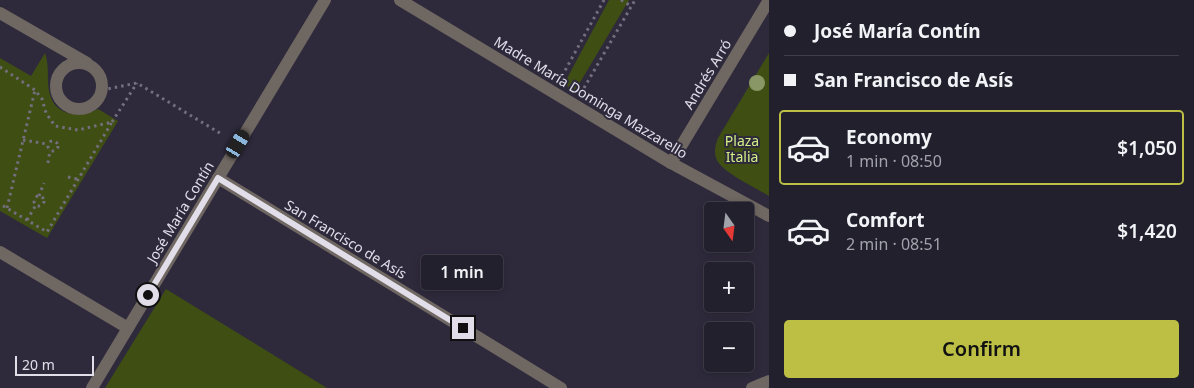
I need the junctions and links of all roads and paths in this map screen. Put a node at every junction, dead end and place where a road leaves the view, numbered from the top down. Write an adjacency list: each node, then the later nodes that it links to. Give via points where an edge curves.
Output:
1 (325, 0): 19 (street, José María Contín)
2 (400, 0): 14 (street, Madre María Dominga Mazzarello)
3 (604, 0): 14 (path)
4 (621, 0): 7 (path)
5 (635, 0): 7 (path)
6 (769, 0): 22 (street, Andrés Arró)
7 (631, 6): 15 (path)
8 (0, 13): 9 (street)
9 (90, 65): 13 (street, via 101,76); 13 (street, via 76,63 62,70 56,84 60,99 65,105 80,109 94,104)
10 (0, 67): 12 (path)
11 (137, 83): 13 (path); 16 (path); 19 (path)
12 (35, 90): 16 (path, via 55,126 78,130); 17 (path)
13 (102, 90)
14 (552, 92): 15 (street, Madre María Dominga Mazzarello)
15 (574, 105): 22 (street, Madre María Dominga Mazzarello)
16 (112, 122): 25 (path)
17 (23, 140): 18 (path); 30 (path)
18 (48, 144): 20 (path); 20 (path, via 53,140 57,143 56,149)
19 (238, 144): 24 (street, José María Contín)
20 (50, 150): 21 (path)
21 (48, 163)
22 (671, 164): 31 (street, Madre María Dominga Mazzarello)
23 (68, 177): 25 (path)
24 (218, 178): 34 (street, José María Contín); 37 (street, San Francisco de Asís)
25 (77, 179): 32 (path, via 47,232)
26 (44, 183): 27 (path)
27 (40, 196): 29 (path, via 35,198); 29 (path, via 44,203)
28 (0, 204): 30 (path)
29 (36, 205): 32 (path)
30 (7, 208): 32 (path)
31 (769, 216)
32 (27, 220)
33 (0, 252): 34 (street)
34 (128, 328): 36 (street, José María Contín)
35 (769, 381): 38 (street)
36 (92, 388)
37 (561, 388)
38 (752, 388)

